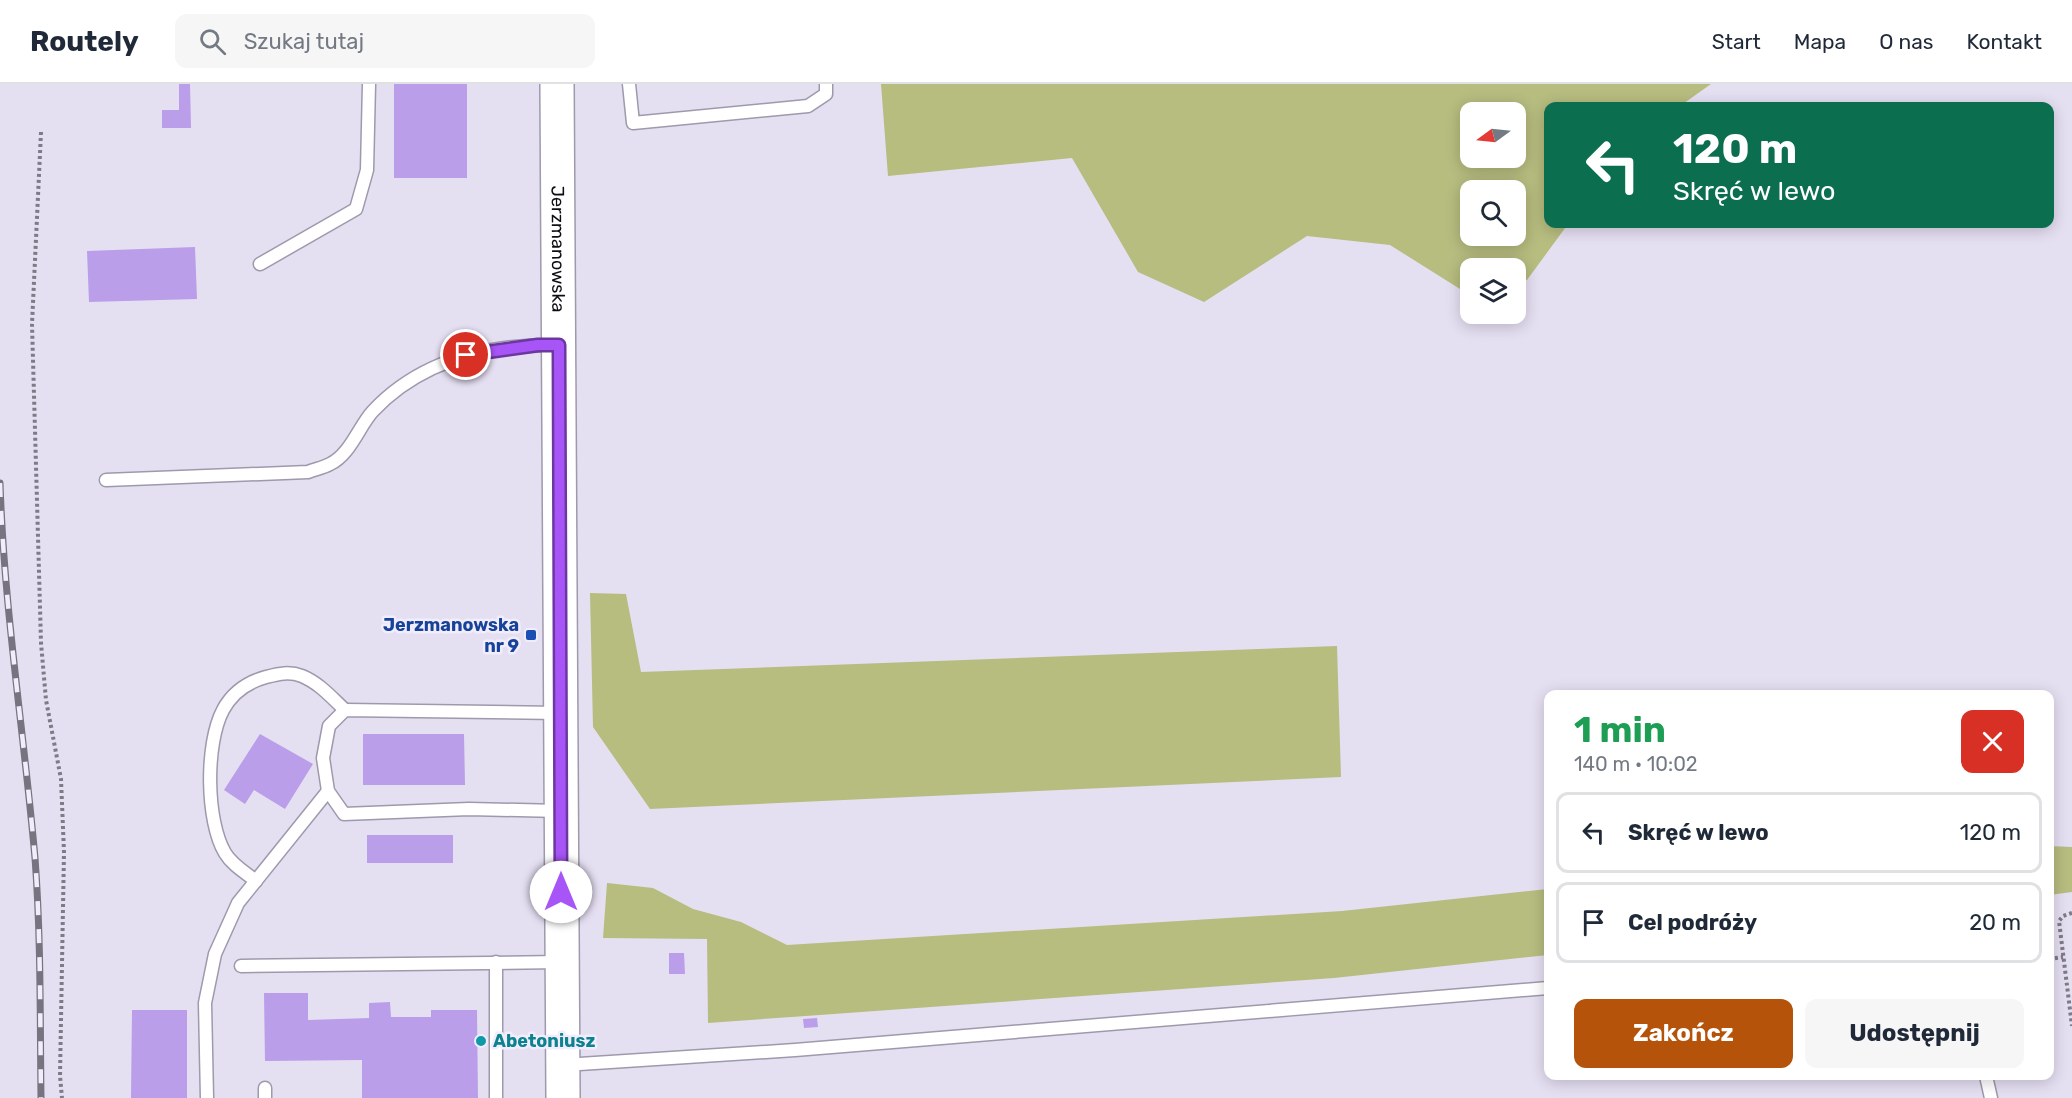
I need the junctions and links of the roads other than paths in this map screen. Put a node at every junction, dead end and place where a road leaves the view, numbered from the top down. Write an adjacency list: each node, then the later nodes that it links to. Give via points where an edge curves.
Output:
1 (369, 84): 5 (lane, via 367,170 356,209)
2 (557, 84): 6 (street, Jerzmanowska)
3 (629, 84): 4 (lane, via 633,123 808,106 826,94)
4 (826, 84)
5 (260, 264)
6 (559, 345): 7 (lane, via 466,355 424,371 385,398 332,464 308,472); 9 (street, Jerzmanowska)
7 (106, 480)
8 (345, 710): 9 (lane); 10 (lane, via 329,726 322,758); 12 (lane, via 318,684 293,673 251,682 224,710 216,731 211,768 210,806 215,834 226,855)
9 (561, 713): 11 (street, Jerzmanowska)
10 (328, 791): 11 (lane, via 344,814); 12 (lane)
11 (561, 811): 14 (street, Jerzmanowska)
12 (256, 881): 19 (lane, via 238,903 215,954 206,1003)
13 (496, 962): 14 (lane); 15 (lane); 20 (lane)
14 (561, 962): 17 (street, Jerzmanowska)
15 (241, 966)
16 (1544, 988): 17 (lane, via 795,1050)
17 (563, 1065): 21 (street, Jerzmanowska)
18 (1987, 1080): 22 (lane)
19 (207, 1098)
20 (496, 1098)
21 (563, 1098)
22 (1991, 1098)

